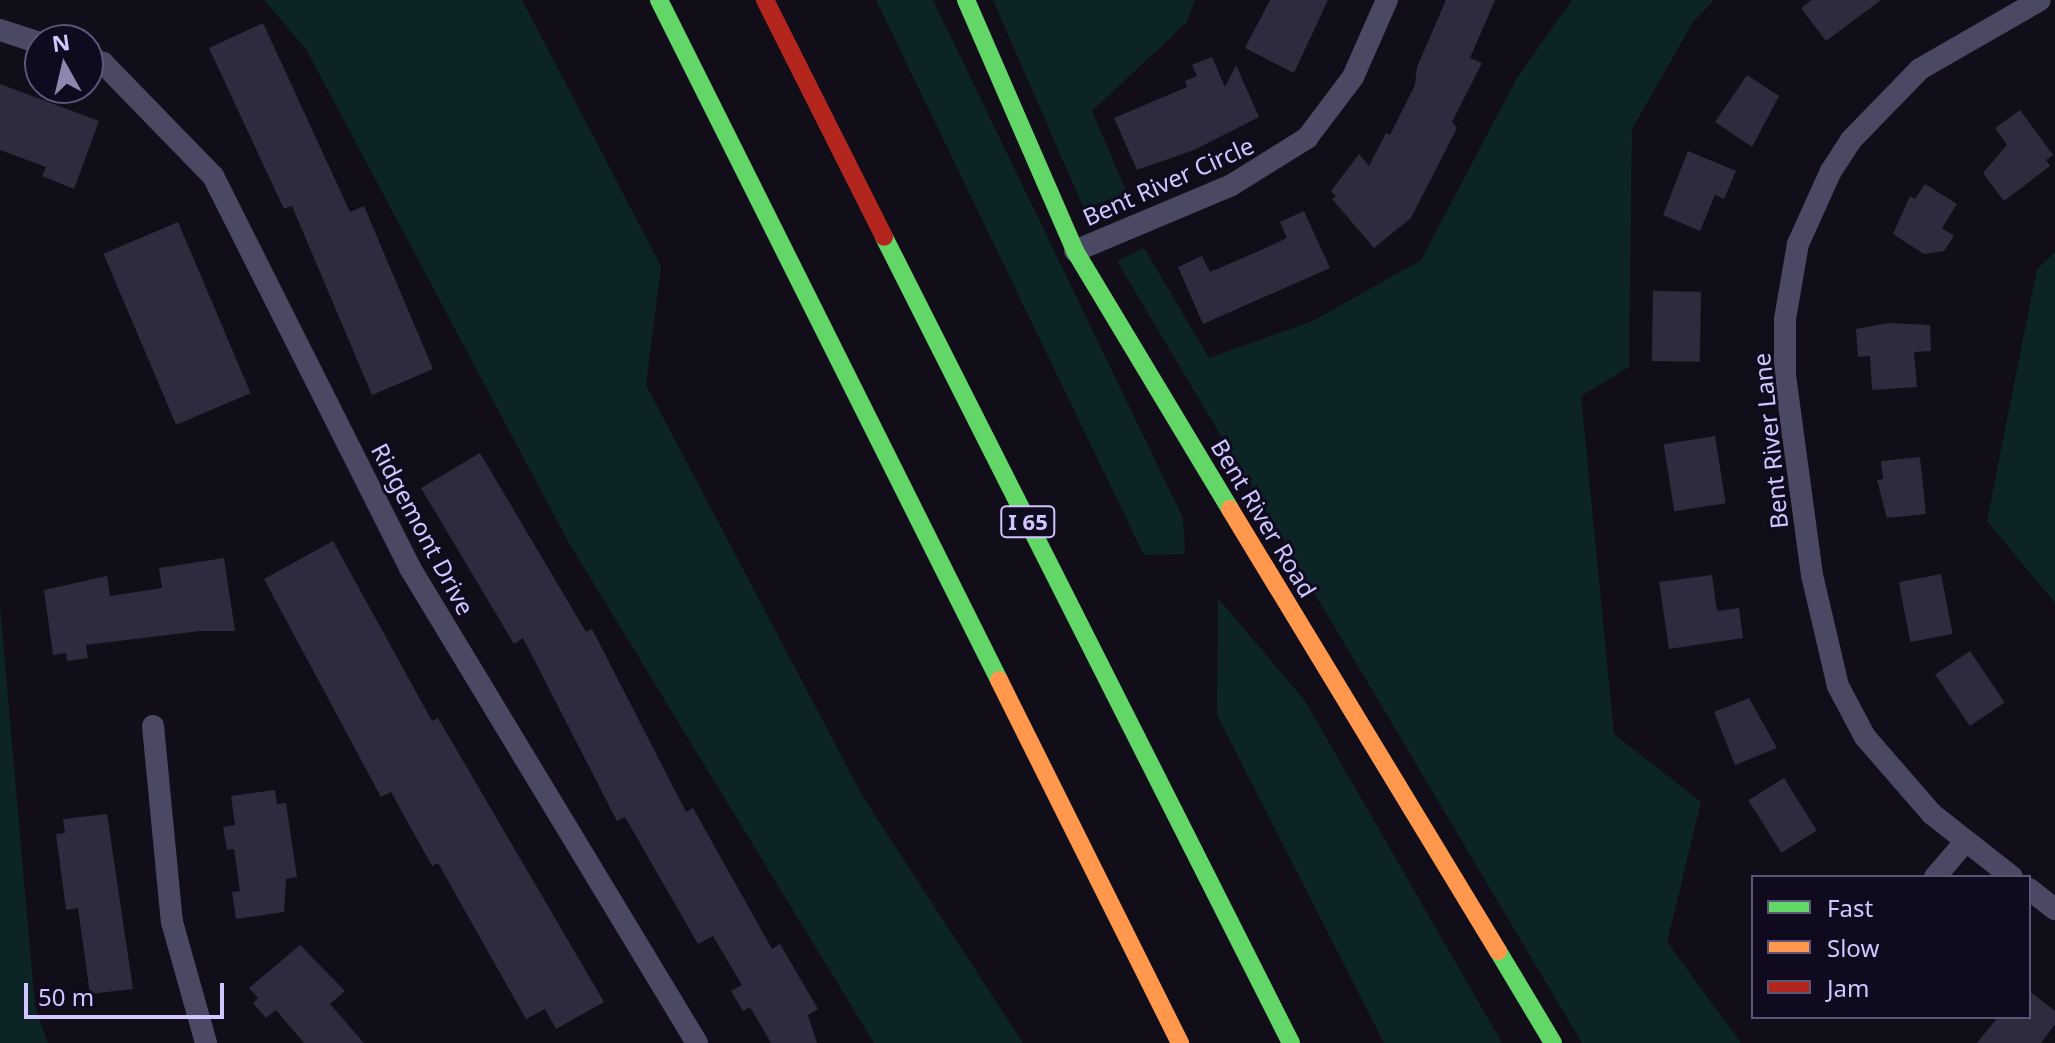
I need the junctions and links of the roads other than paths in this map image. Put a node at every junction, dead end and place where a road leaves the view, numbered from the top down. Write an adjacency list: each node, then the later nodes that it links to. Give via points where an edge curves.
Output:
1 (659, 0): 18 (main road)
2 (765, 0): 19 (main road, I 65)
3 (966, 0): 9 (main road, Bent River Road)
4 (1387, 0): 9 (street, Bent River Circle, via 1353,77 1307,138 1230,186)
5 (2040, 0): 11 (street, Bent River Lane, via 1920,69 1894,91 1831,171 1788,278 1785,374 1827,653 1865,737 1932,814)
6 (0, 30): 7 (street)
7 (24, 38)
8 (104, 64): 17 (street, Ridgemont Drive, via 213,176 410,568)
9 (1075, 251): 20 (main road, Bent River Road)
10 (153, 726): 16 (street, via 172,922)
11 (1965, 842): 12 (street); 13 (street, Bent River Lane)
12 (1937, 875)
13 (2009, 875)
14 (2031, 891): 15 (street)
15 (2055, 909)
16 (206, 1043)
17 (697, 1043)
18 (1180, 1043)
19 (1291, 1043)
20 (1553, 1043)

